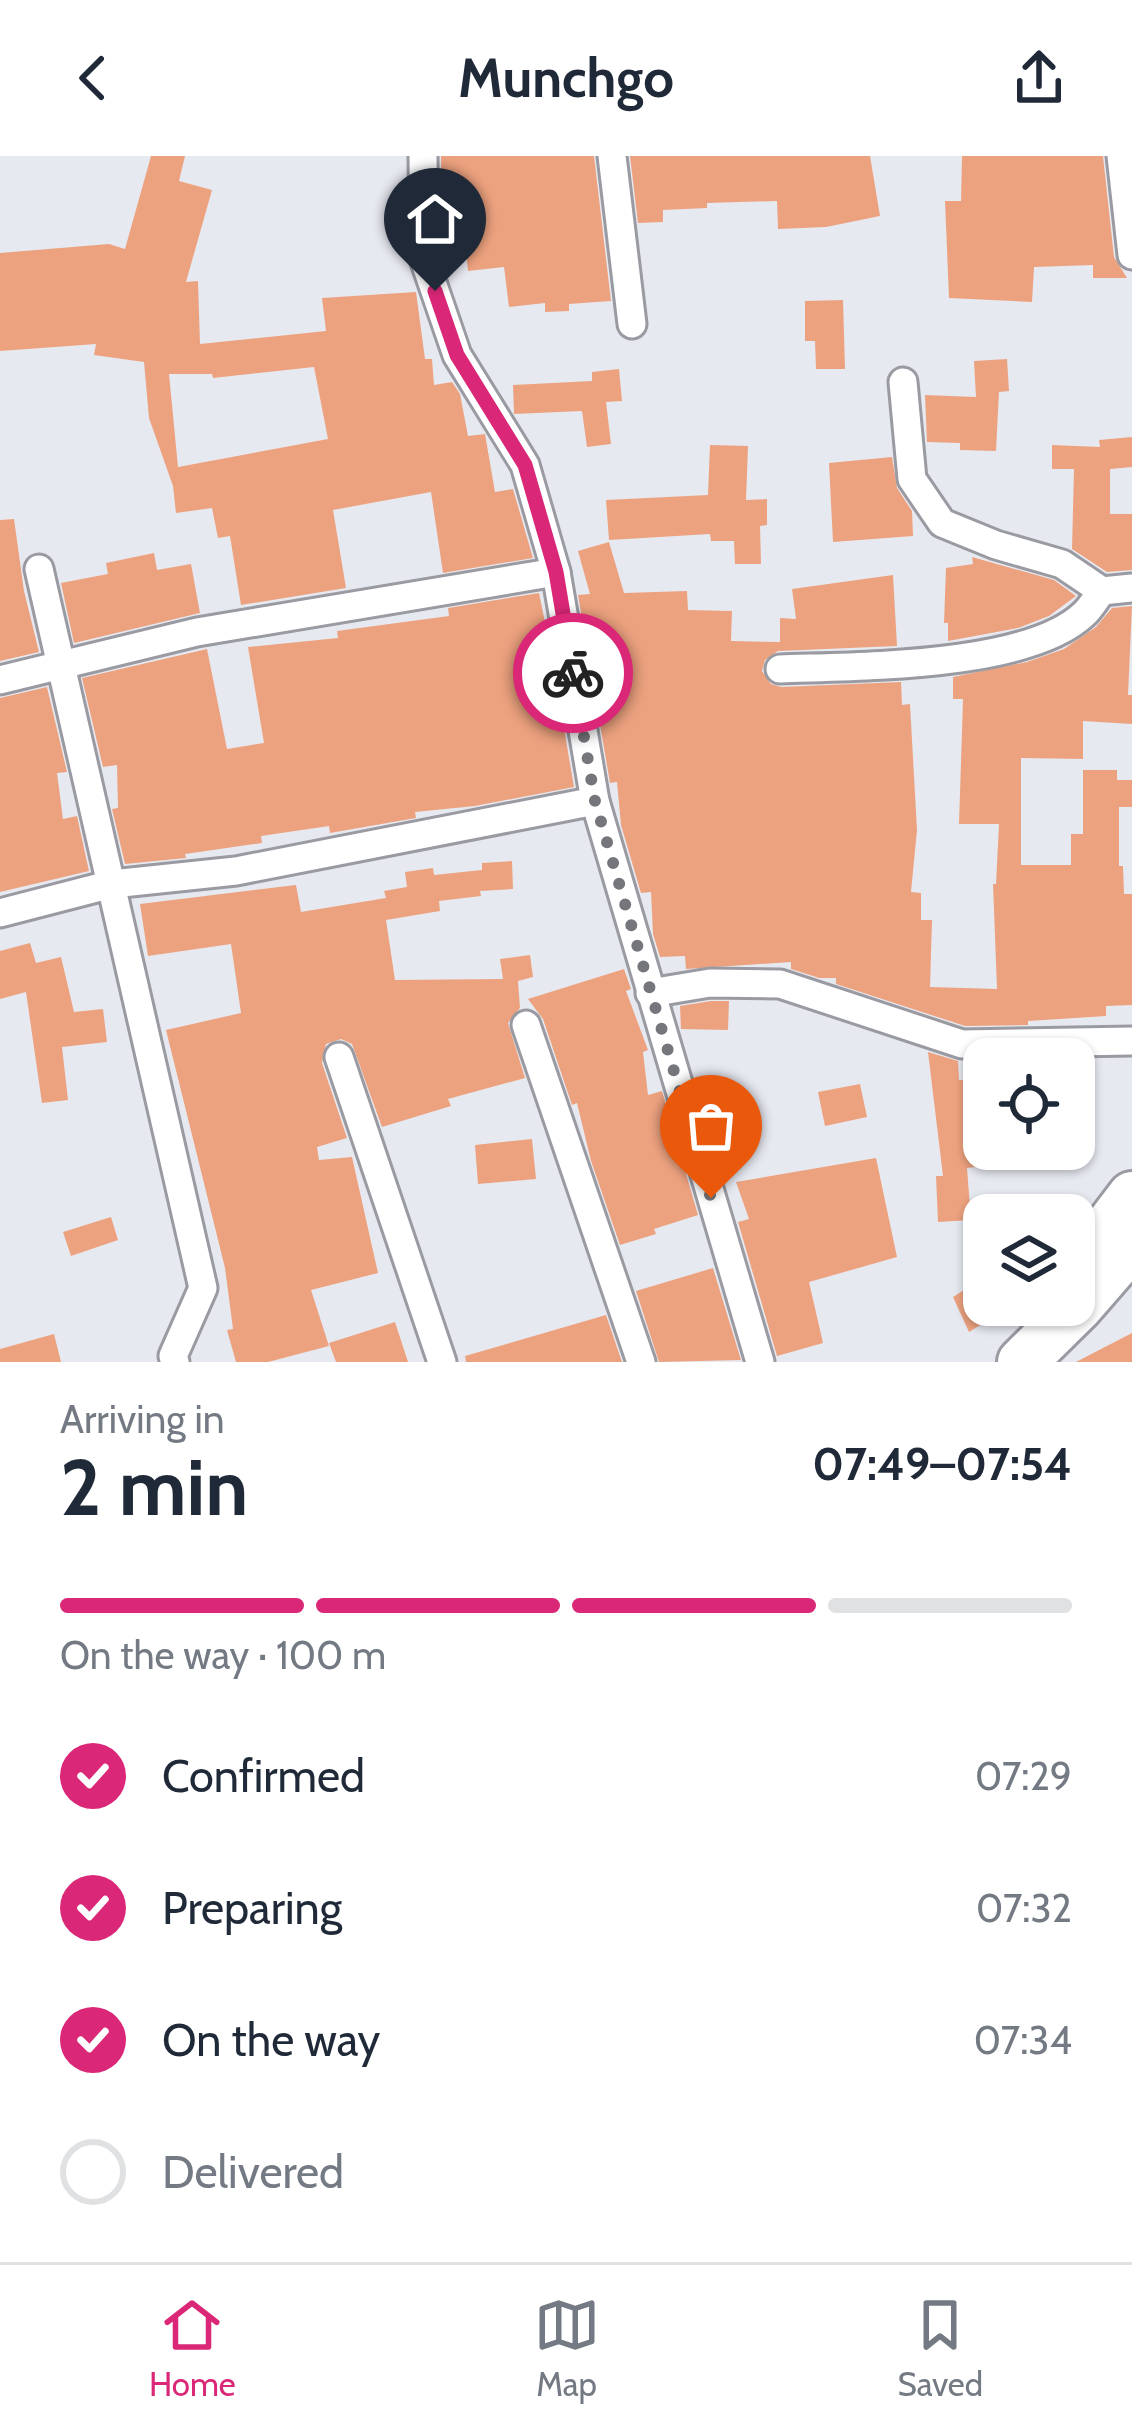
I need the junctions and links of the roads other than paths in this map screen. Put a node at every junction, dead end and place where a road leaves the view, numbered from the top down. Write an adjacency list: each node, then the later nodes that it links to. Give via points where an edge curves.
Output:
1 (423, 156): 8 (street, via 424,259 457,355 525,465)
2 (611, 156): 5 (street)
3 (1121, 156): 4 (street)
4 (1132, 255)
5 (632, 324)
6 (903, 382): 10 (street, via 912,479 942,523 1062,564)
7 (39, 569): 11 (street)
8 (556, 572): 11 (street, via 197,632); 14 (street)
9 (1132, 588): 10 (street)
10 (1102, 591): 12 (street, via 1083,616 1029,643 910,664)
11 (62, 665): 13 (street); 15 (street)
12 (780, 670)
13 (0, 680)
14 (595, 801): 15 (street, via 236,871); 17 (street)
15 (112, 884): 16 (street); 25 (street, via 202,1288)
16 (0, 913)
17 (650, 993): 19 (street, via 779,984 962,1044); 28 (street)
18 (526, 1025): 27 (street)
19 (1132, 1041)
20 (339, 1057): 26 (street)
21 (1132, 1196): 22 (highway)
22 (1095, 1244)
23 (1132, 1245): 30 (highway)
24 (1020, 1326): 29 (highway)
25 (175, 1362)
26 (442, 1362)
27 (641, 1362)
28 (760, 1362)
29 (983, 1362)
30 (1022, 1362)

